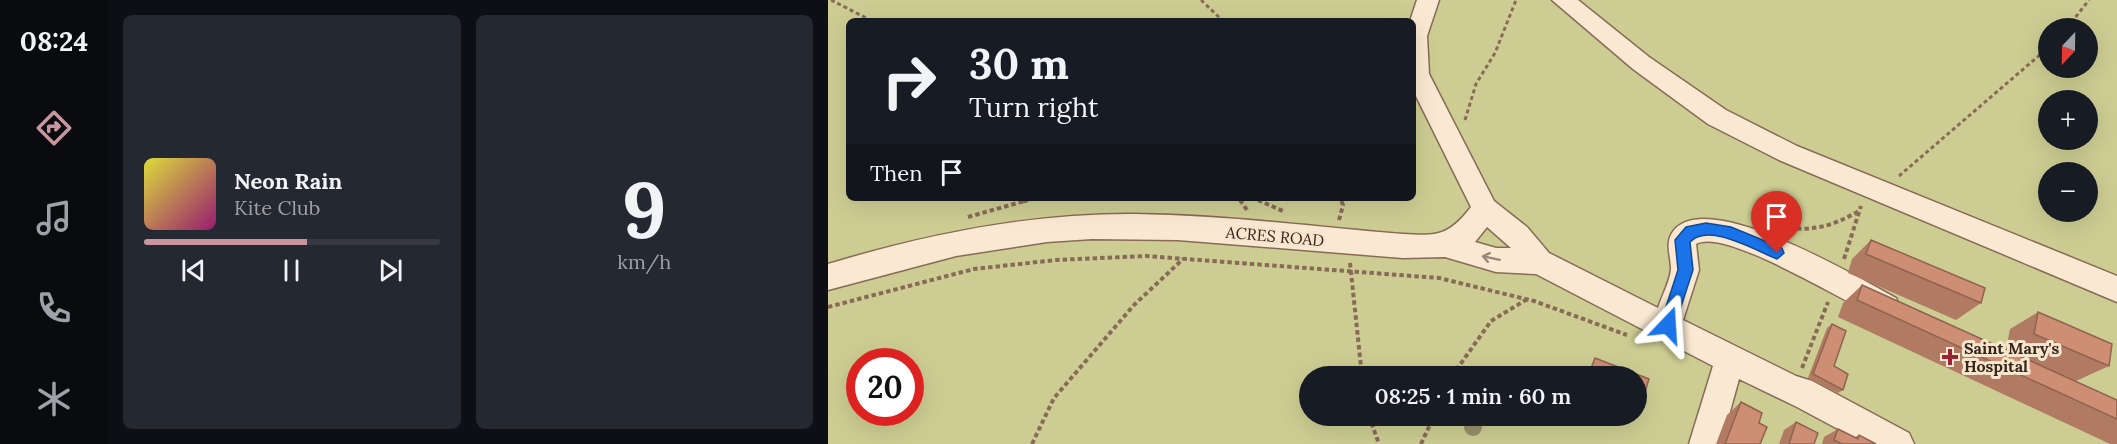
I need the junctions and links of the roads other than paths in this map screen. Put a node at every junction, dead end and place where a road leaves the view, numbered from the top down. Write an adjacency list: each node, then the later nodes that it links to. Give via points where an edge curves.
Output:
1 (1428, 0): 3 (street, via 1416,36 1416,74)
2 (1563, 0): 7 (street, via 1717,117 1788,153)
3 (1485, 209): 4 (street, via 1468,233); 5 (street, via 1517,235)
4 (1445, 245): 5 (street, ACRES ROAD, one-way to 4, via 1496,260); 6 (street, ACRES ROAD, via 1102,226 1026,233 937,249)
5 (1539, 262): 9 (street)
6 (828, 277)
7 (2117, 289)
8 (1911, 318): 9 (street, via 1758,242 1731,232 1706,229 1691,231 1682,240 1685,270)
9 (1668, 325): 10 (street)
10 (1730, 358): 11 (street); 12 (street)
11 (1705, 444)
12 (1898, 444)

